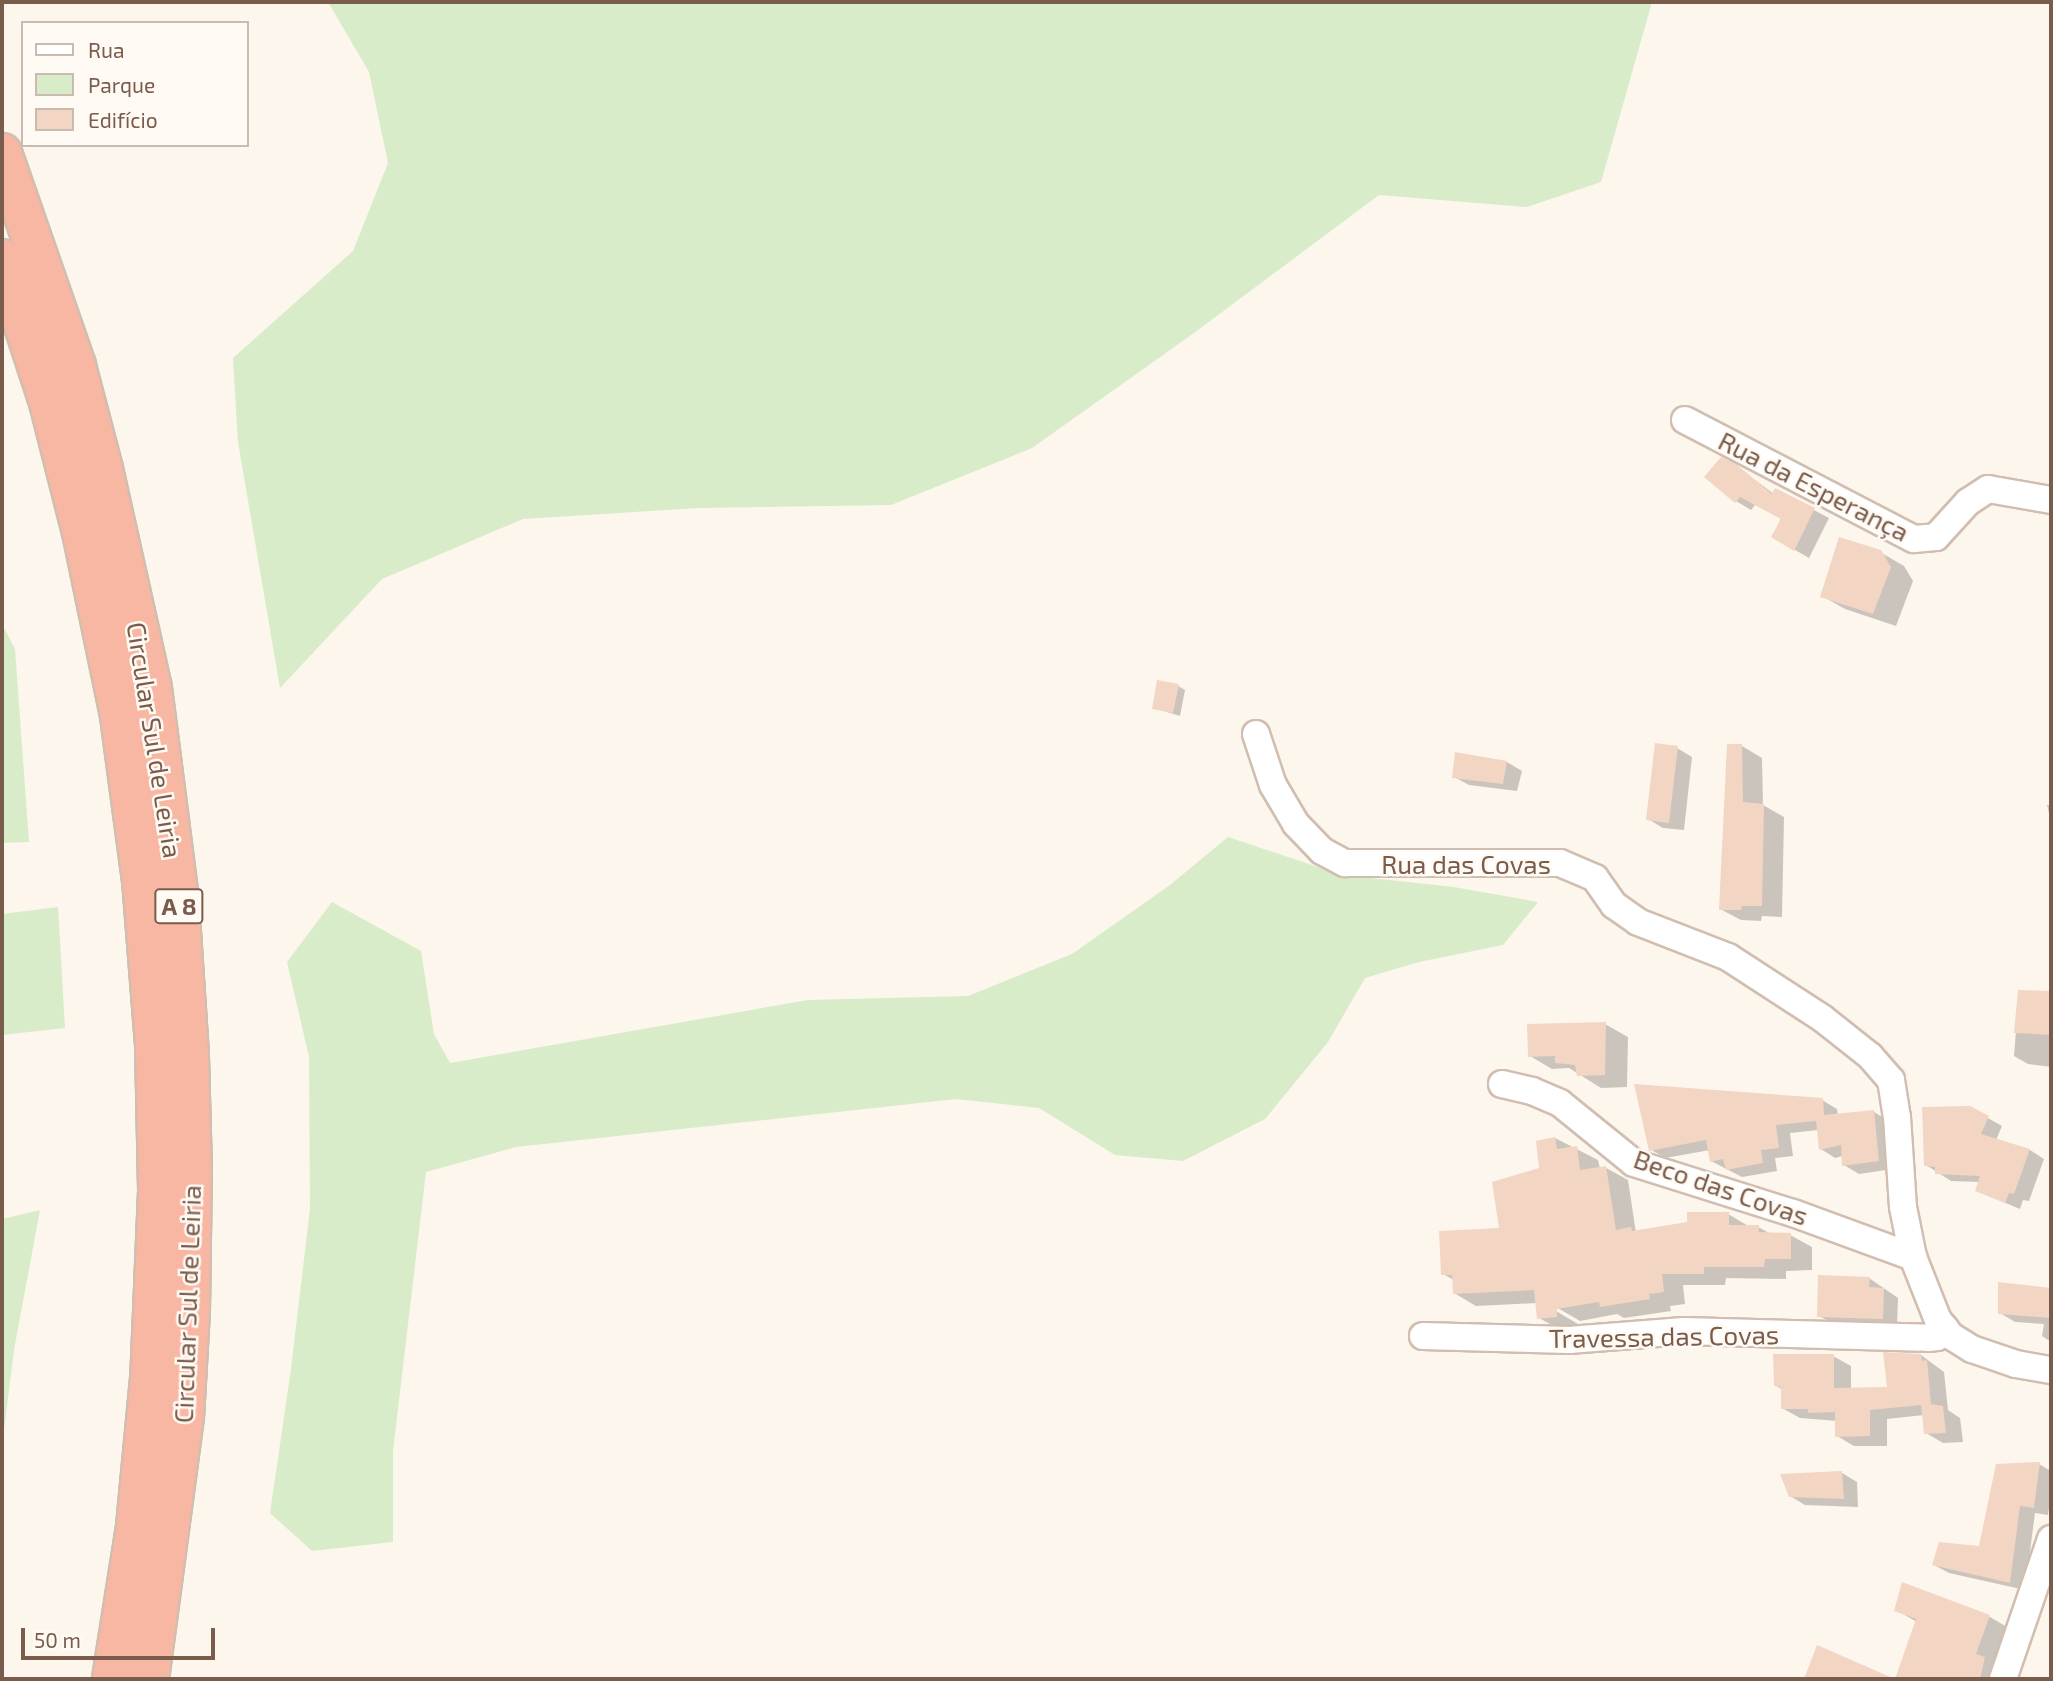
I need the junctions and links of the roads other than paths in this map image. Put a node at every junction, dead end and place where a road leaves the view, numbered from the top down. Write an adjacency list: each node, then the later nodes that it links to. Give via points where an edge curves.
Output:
1 (2, 153): 13 (highway, Circular Sul de Leiria / A 8, via 76,366 103,469 152,688 179,900 191,1098 190,1311 184,1417)
2 (2, 259): 12 (highway, Circular Sul de Leiria / A 8, via 49,402 82,532 120,716 142,880 155,1046 157,1204 150,1378 136,1527)
3 (1685, 419): 4 (street, Rua da Esperança, via 1914,538 1936,537 1968,502 1988,489)
4 (2051, 500)
5 (1256, 734): 7 (street, Rua das Covas, via 1273,785 1296,824 1322,851 1357,864 1560,863 1595,878 1614,905 1638,922 1728,957 1822,1018 1870,1056 1891,1080 1903,1207)
6 (1502, 1084): 7 (street, Beco das Covas, via 1560,1103 1634,1163)
7 (1913, 1257): 8 (street, Rua das Covas)
8 (1945, 1328): 9 (street, Travessa das Covas, via 1937,1337 1928,1338 1684,1331 1569,1340); 10 (street, Rua das Covas, via 1993,1358)
9 (1423, 1336)
10 (2051, 1370)
11 (2051, 1540): 14 (street)
12 (112, 1679)
13 (149, 1679)
14 (2003, 1679)

